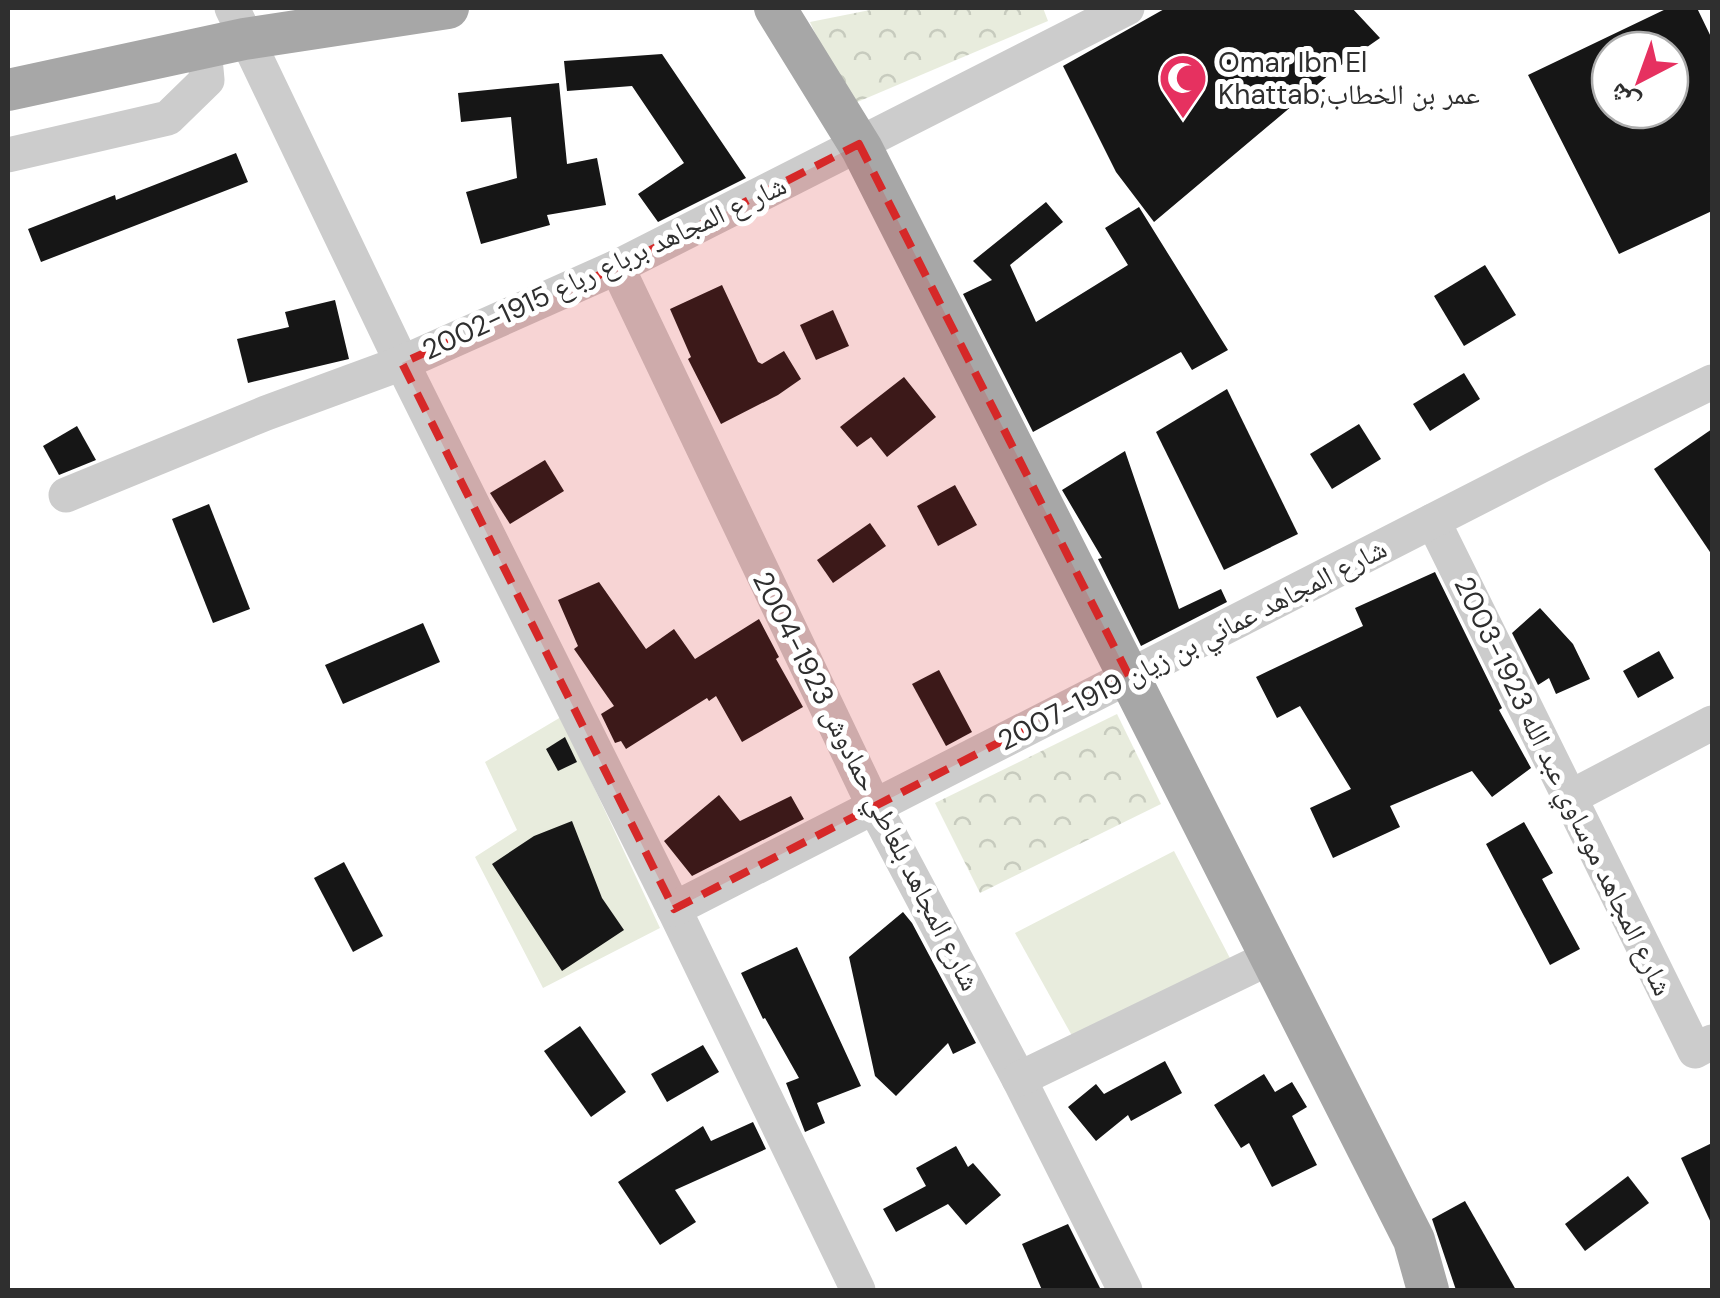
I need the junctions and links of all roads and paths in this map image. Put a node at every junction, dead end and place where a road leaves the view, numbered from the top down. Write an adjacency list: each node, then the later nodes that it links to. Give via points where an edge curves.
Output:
1 (448, 8): 4 (main road)
2 (775, 8): 6 (main road)
3 (1127, 8): 6 (street, شار ع المجاهد برباع رباع 1915-2002)
4 (227, 31): 5 (main road); 7 (street, via 208,80 168,118); 9 (street)
5 (8, 90)
6 (859, 144): 8 (street, شار ع المجاهد برباع رباع 1915-2002); 13 (main road)
7 (8, 155)
8 (617, 267): 9 (street, شار ع المجاهد برباع رباع 1915-2002); 16 (street, شارع المجاهد بلعاطي حمادوش 1923-2004)
9 (402, 363): 11 (street, شار ع المجاهد برباع رباع 1915-2002); 17 (street)
10 (1712, 382): 12 (street, شارع المجاهد عماني بن زيان 1919-2007)
11 (66, 495)
12 (1432, 521): 13 (street, شارع المجاهد عماني بن زيان 1919-2007); 15 (street, شارع المجاهد موساوي عبد الله 1923-2003)
13 (1129, 676): 16 (street, شارع المجاهد عماني بن زيان 1919-2007); 18 (main road)
14 (1712, 723): 15 (street)
15 (1569, 798): 19 (street, شارع المجاهد موساوي عبد الله 1923-2003)
16 (874, 806): 17 (street, شارع المجاهد عماني بن زيان 1919-2007); 20 (street, شارع المجاهد بلعاطي حمادوش 1923-2004)
17 (674, 909): 21 (street)
18 (1271, 957): 20 (street); 23 (main road, via 1414,1240)
19 (1704, 1047)
20 (1019, 1079): 22 (street, شارع المجاهد بلعاطي حمادوش 1923-2004)
21 (858, 1290)
22 (1125, 1290)
23 (1428, 1290)

